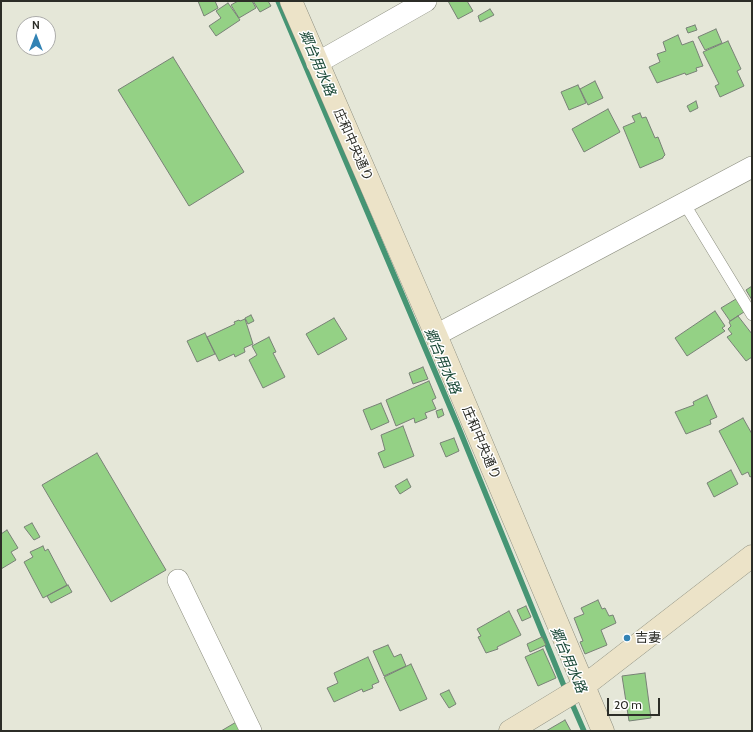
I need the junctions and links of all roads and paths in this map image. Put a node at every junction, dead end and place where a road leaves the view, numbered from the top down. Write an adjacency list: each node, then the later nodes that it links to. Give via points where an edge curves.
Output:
1 (291, 1): 3 (street, 庄和中央通り)
2 (426, 1): 3 (street)
3 (317, 63): 7 (street, 庄和中央通り)
4 (752, 167): 5 (street)
5 (684, 203): 6 (lane); 7 (street)
6 (752, 315)
7 (436, 335): 10 (street, 庄和中央通り)
8 (752, 556): 10 (street)
9 (178, 580): 11 (street)
10 (584, 686): 12 (street); 13 (street, 庄和中央通り)
11 (251, 731)
12 (510, 731)
13 (603, 731)

